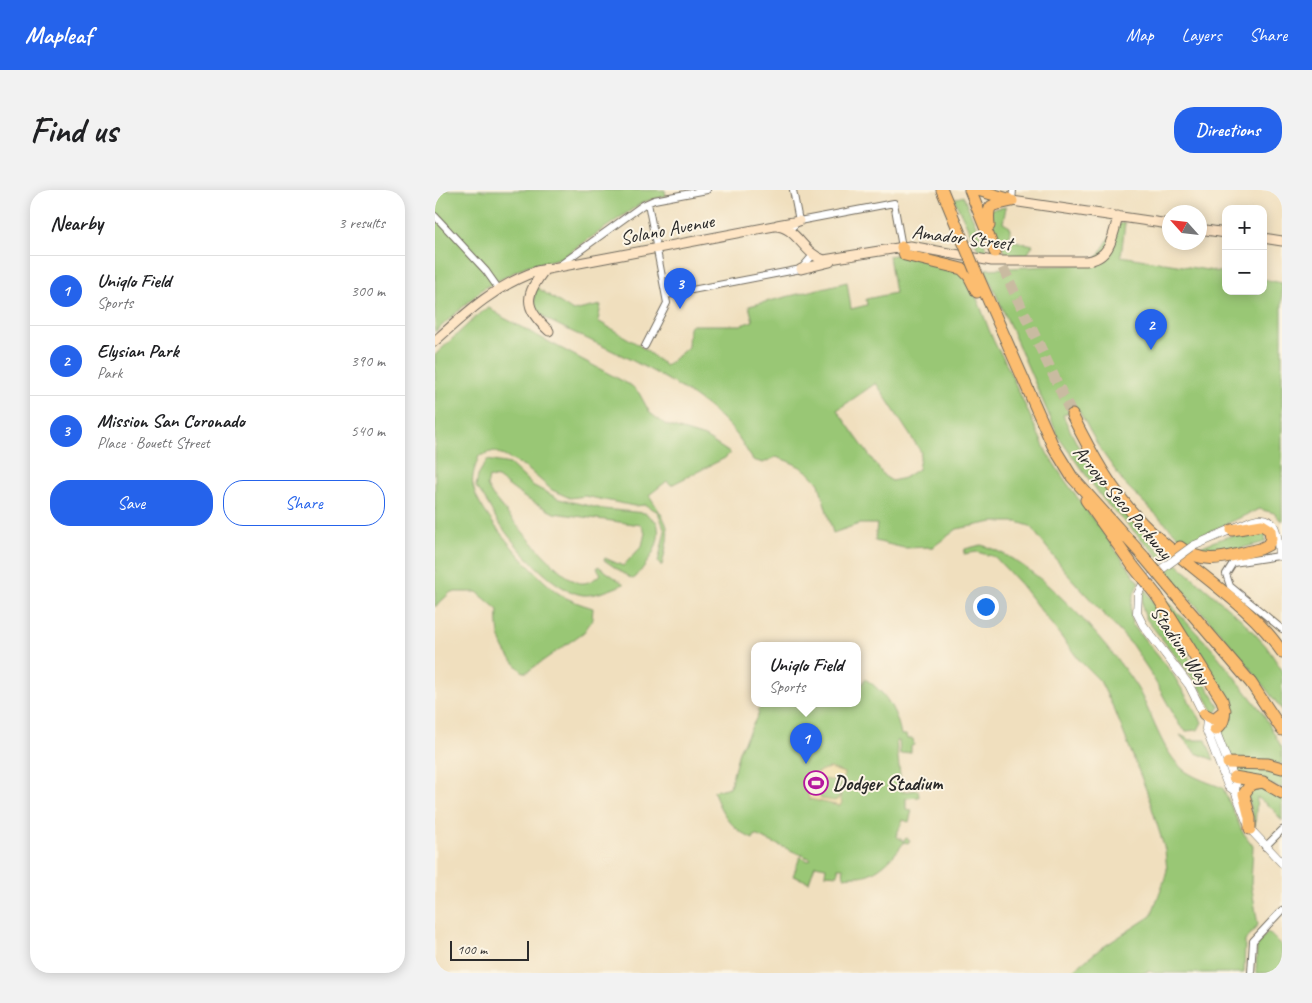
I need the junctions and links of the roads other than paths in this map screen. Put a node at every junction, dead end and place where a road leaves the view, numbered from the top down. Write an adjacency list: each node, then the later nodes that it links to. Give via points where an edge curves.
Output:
1 (707, 190): 7 (street)
2 (793, 190): 10 (street)
3 (942, 190): 28 (highway, Arroyo Seco Parkway, bridge)
4 (970, 190): 15 (highway)
5 (979, 190): 6 (highway)
6 (1013, 195): 9 (main road); 15 (highway, via 989,208)
7 (648, 203): 19 (street); 23 (street, via 627,214)
8 (435, 216): 26 (street)
9 (1117, 216): 11 (main road); 18 (main road, Amador Street, via 1109,247 1095,260 1005,262)
10 (799, 221): 12 (street); 12 (main road, Solano Avenue, via 784,222); 18 (street, via 894,202)
11 (1162, 223)
12 (782, 227): 19 (main road, Solano Avenue); 21 (main road)
13 (1207, 230): 14 (main road)
14 (1222, 232)
15 (989, 238): 20 (highway)
16 (1267, 239): 17 (main road)
17 (1282, 241)
18 (902, 247): 22 (main road, Amador Street); 28 (highway, via 905,255 952,265 966,272)
19 (657, 249): 23 (main road, Solano Avenue); 27 (street)
20 (995, 252)
21 (813, 255): 22 (main road, Amador Street); 25 (street)
22 (835, 260): 25 (main road)
23 (559, 266): 24 (main road, Solano Avenue)
24 (546, 268): 26 (main road, Solano Avenue); 29 (main road, via 530,291 529,304 536,319)
25 (801, 269): 27 (street)
26 (498, 288): 30 (main road, Solano Avenue)
27 (666, 295): 31 (street, via 667,303)
28 (998, 325): 33 (highway, Arroyo Seco Parkway, via 1040,422)
29 (549, 331)
30 (435, 341)
31 (645, 346)
32 (1071, 415): 34 (highway, Arroyo Seco Parkway)
33 (1072, 477): 41 (highway, Arroyo Seco Parkway, bridge); 42 (highway, bridge, via 1098,519 1157,596 1222,700)
34 (1108, 480): 36 (highway, via 1162,532 1194,557 1207,560 1260,549 1271,539 1270,530 1261,525); 40 (highway, Arroyo Seco Parkway, via 1142,522 1254,619)
35 (1282, 529): 37 (street, Stadium Way, via 1274,519 1260,514)
36 (1232, 530): 37 (street, Stadium Way); 38 (street, Stadium Way, via 1256,519 1268,520 1277,532)
37 (1215, 536): 44 (street, Stadium Way, bridge, via 1193,546 1167,565 1143,584 1138,594 1137,613 1143,625 1189,685)
38 (1280, 555): 39 (street, via 1233,563 1226,574 1230,586)
39 (1282, 629)
40 (1282, 652)
41 (1251, 683): 43 (highway); 46 (highway, Arroyo Seco Parkway)
42 (1225, 710): 44 (highway, via 1214,719); 45 (highway, via 1223,722)
43 (1282, 716)
44 (1205, 717): 45 (street, Stadium Way); 51 (street, Stadium Way, via 1206,729 1228,786)
45 (1215, 730): 47 (street, Stadium Way)
46 (1282, 730)
47 (1228, 763): 48 (highway, via 1268,764); 49 (street, Stadium Way)
48 (1282, 768)
49 (1234, 777): 50 (highway); 51 (street, Stadium Way)
50 (1263, 782): 52 (highway); 53 (highway, via 1251,784 1244,794 1251,818)
51 (1235, 790): 53 (street, Stadium Way)
52 (1282, 793)
53 (1250, 829): 55 (street, Stadium Way)
54 (1282, 830): 55 (street)
55 (1265, 847): 56 (street, Stadium Way)
56 (1282, 863)
57 (1282, 910): 58 (street, via 1253,941)
58 (1251, 973)

